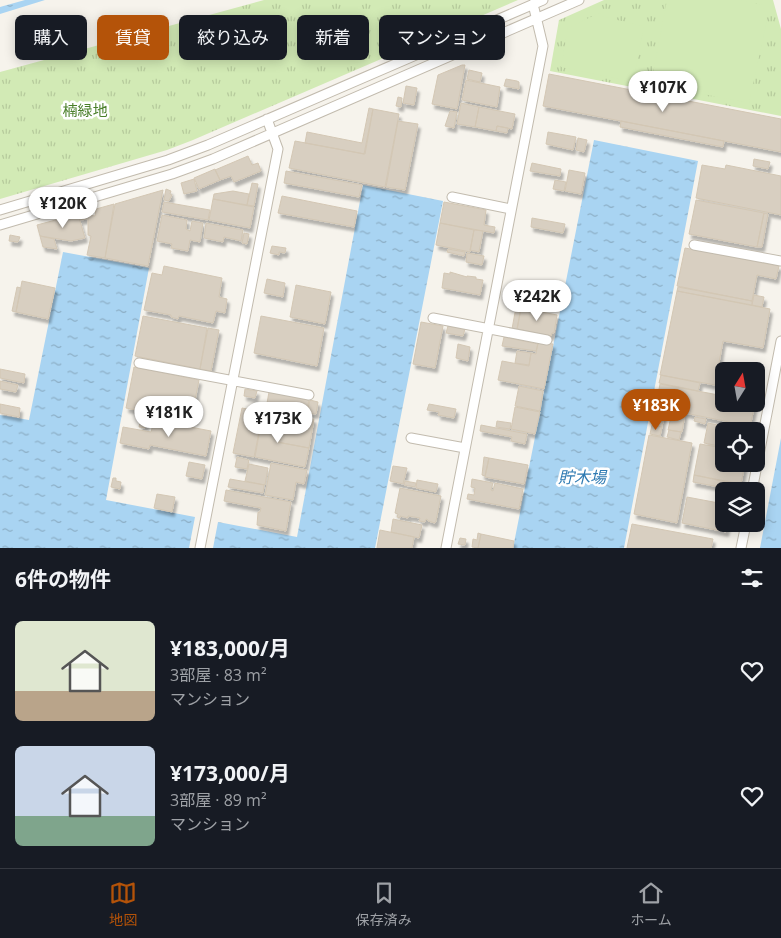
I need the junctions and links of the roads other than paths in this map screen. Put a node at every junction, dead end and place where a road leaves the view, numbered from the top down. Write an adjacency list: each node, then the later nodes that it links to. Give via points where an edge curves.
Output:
1 (543, 0): 3 (street)
2 (579, 0): 4 (street)
3 (533, 4): 4 (street); 5 (street)
4 (536, 18): 6 (street); 8 (street, via 543,46)
5 (267, 120): 6 (street); 9 (street, via 168,160)
6 (272, 133): 10 (street, via 172,174); 18 (street, via 278,149)
7 (452, 197): 8 (street)
8 (511, 209): 14 (street)
9 (0, 210)
10 (0, 225)
11 (694, 245): 12 (street)
12 (781, 261)
13 (433, 318): 14 (street)
14 (488, 329): 15 (street); 21 (street)
15 (547, 340)
16 (781, 341): 22 (street)
17 (140, 363): 18 (street)
18 (231, 380): 19 (street); 24 (street)
19 (309, 395)
20 (411, 438): 21 (street)
21 (465, 448): 25 (street)
22 (754, 482)
23 (744, 532): 26 (street)
24 (200, 548)
25 (446, 548)
26 (741, 548)

